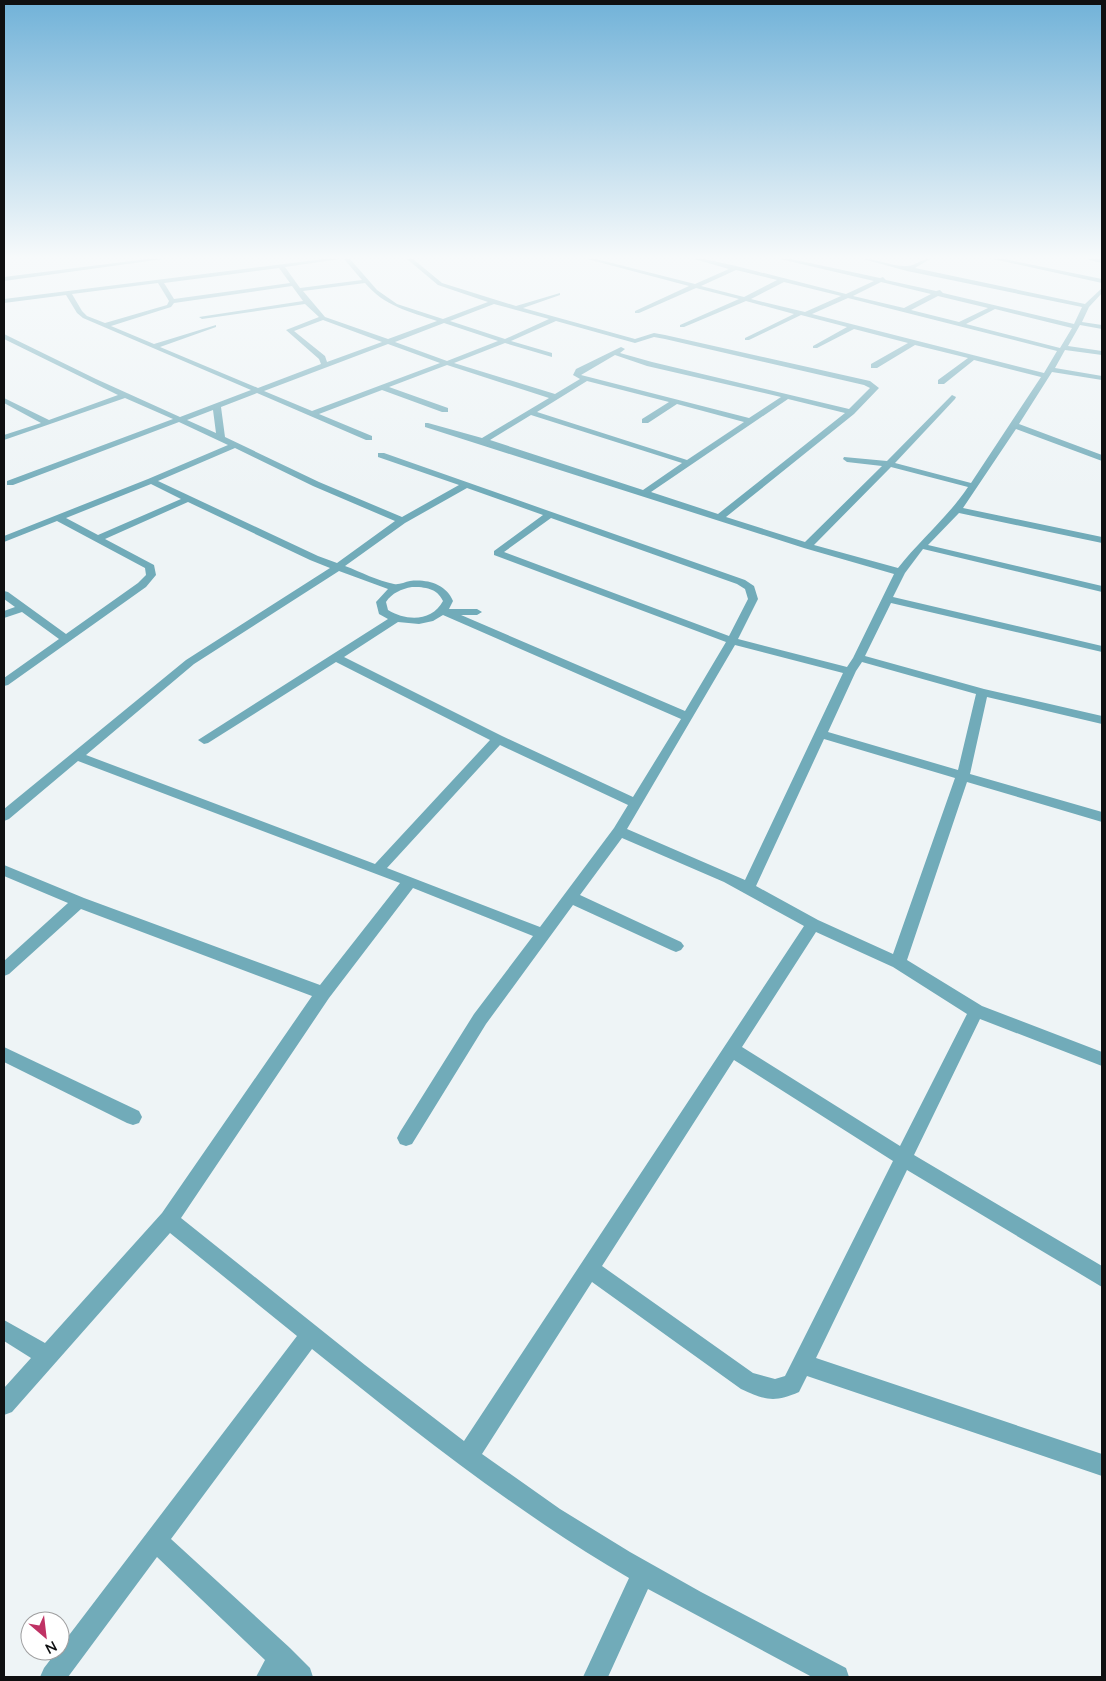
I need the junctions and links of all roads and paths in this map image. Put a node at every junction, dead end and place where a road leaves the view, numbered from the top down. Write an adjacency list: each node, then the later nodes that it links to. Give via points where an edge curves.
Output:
1 (135, 337): 22 (street)
2 (180, 337): 22 (street)
3 (298, 337): 30 (street, via 322,358)
4 (379, 337): 18 (street)
5 (398, 337): 18 (street)
6 (494, 337): 19 (street)
7 (513, 337): 19 (street)
8 (622, 337): 20 (street)
9 (646, 337): 20 (street)
10 (671, 337): 47 (street, via 867,382 875,388)
11 (751, 337): 17 (street)
12 (833, 337): 23 (street)
13 (898, 337): 21 (street)
14 (1018, 337): 24 (street)
15 (1069, 337): 24 (street)
16 (6, 339): 38 (street)
17 (747, 339)
18 (389, 341): 29 (street); 30 (street)
19 (505, 341): 27 (street); 29 (street)
20 (635, 341): 26 (street)
21 (915, 342): 28 (street); 31 (street)
22 (155, 346): 37 (street)
23 (815, 347)
24 (1062, 348): 25 (street); 32 (street)
25 (1102, 353)
26 (614, 354): 34 (street, via 579,371 577,375); 39 (street)
27 (549, 355)
28 (974, 357): 32 (street); 35 (street)
29 (447, 363): 36 (street); 40 (street)
30 (325, 365): 37 (street)
31 (874, 366)
32 (1047, 372): 33 (street); 54 (street)
33 (1102, 378)
34 (586, 379): 40 (street); 43 (street)
35 (941, 382)
36 (381, 387): 45 (street); 48 (street)
37 (258, 390): 44 (street); 48 (street)
38 (126, 395): 49 (street); 52 (street)
39 (787, 396): 47 (street); 51 (street)
40 (555, 397): 46 (street)
41 (952, 397): 64 (street)
42 (4, 400): 52 (street)
43 (675, 402): 50 (street); 51 (street)
44 (216, 406): 49 (street); 56 (street)
45 (445, 410)
46 (529, 412): 58 (street); 63 (street)
47 (851, 412): 73 (street)
48 (314, 413): 57 (street)
49 (180, 420): 56 (street); 66 (street)
50 (645, 421)
51 (751, 421): 63 (street)
52 (48, 423): 55 (street)
53 (428, 425): 58 (street)
54 (1014, 425): 62 (street); 68 (street)
55 (4, 438)
56 (221, 438): 59 (street)
57 (369, 438)
58 (483, 441): 69 (street)
59 (234, 445): 65 (street); 75 (street)
60 (380, 455): 67 (street)
61 (847, 458): 64 (street)
62 (1102, 458)
63 (689, 463): 69 (street)
64 (889, 464): 68 (street); 79 (street)
65 (151, 481): 70 (street); 74 (street)
66 (6, 483)
67 (466, 485): 72 (street); 75 (street)
68 (974, 486): 71 (street)
69 (644, 493): 73 (street)
70 (188, 499): 77 (street); 81 (street)
71 (957, 510): 78 (street); 80 (street)
72 (550, 515): 93 (street, via 741,582 750,588 752,599); 93 (street, via 497,553)
73 (720, 517): 79 (street)
74 (58, 518): 76 (street); 77 (street)
75 (402, 521): 81 (street)
76 (4, 539)
77 (98, 539): 92 (street, via 150,567 151,575 142,585)
78 (1102, 540)
79 (807, 546): 82 (street)
80 (921, 546): 82 (street); 84 (street)
81 (338, 567): 83 (street); 105 (street, via 190,662)
82 (900, 572): 86 (street)
83 (396, 588): 88 (street, via 412,584 436,588 448,601); 91 (street, via 384,596 381,607)
84 (1102, 589)
85 (4, 594): 87 (street)
86 (888, 599): 94 (street); 96 (street)
87 (22, 608): 90 (street); 92 (street)
88 (442, 611): 89 (street); 91 (street, via 416,621); 100 (street)
89 (477, 612)
90 (4, 615)
91 (396, 619): 95 (street)
92 (66, 639): 98 (street)
93 (732, 641): 97 (street); 100 (street)
94 (1102, 648)
95 (335, 657): 103 (street); 104 (street)
96 (859, 658): 97 (street); 99 (street)
97 (850, 671): 102 (street)
98 (4, 683)
99 (982, 692): 101 (street); 106 (street)
100 (688, 717): 107 (street)
101 (1102, 720)
102 (821, 734): 106 (street); 114 (street)
103 (498, 739): 107 (street); 112 (street)
104 (204, 740)
105 (77, 756): 108 (street); 112 (street)
106 (963, 776): 109 (street); 120 (street)
107 (635, 803): 110 (street)
108 (4, 816)
109 (1102, 817)
110 (619, 831): 114 (street); 115 (street)
111 (4, 870): 116 (street)
112 (377, 870): 113 (street)
113 (410, 881): 118 (street); 122 (street)
114 (748, 888): 117 (street)
115 (570, 897): 118 (street); 119 (street)
116 (79, 902): 121 (street); 122 (street)
117 (813, 924): 120 (street); 124 (street)
118 (542, 934): 128 (street, via 480,1019)
119 (676, 946)
120 (898, 963): 123 (street)
121 (4, 970)
122 (323, 993): 130 (street)
123 (976, 1011): 126 (street); 129 (street)
124 (732, 1050): 129 (street); 131 (street)
125 (4, 1054): 127 (street)
126 (1102, 1054)
127 (133, 1117)
128 (406, 1138)
129 (903, 1158): 132 (street); 136 (street)
130 (169, 1220): 134 (street); 135 (street)
131 (590, 1268): 136 (street, via 748,1382 775,1390 792,1385); 138 (street)
132 (1102, 1277)
133 (4, 1330): 135 (street)
134 (311, 1334): 138 (street); 140 (street)
135 (47, 1356): 137 (street)
136 (802, 1364): 139 (street)
137 (4, 1404)
138 (466, 1457): 141 (street)
139 (1102, 1465)
140 (156, 1540): 142 (street); 143 (street)
141 (643, 1574): 145 (street); 146 (street)
142 (275, 1667): 144 (street)
143 (54, 1677)
144 (301, 1677)
145 (595, 1677)
146 (837, 1677)

